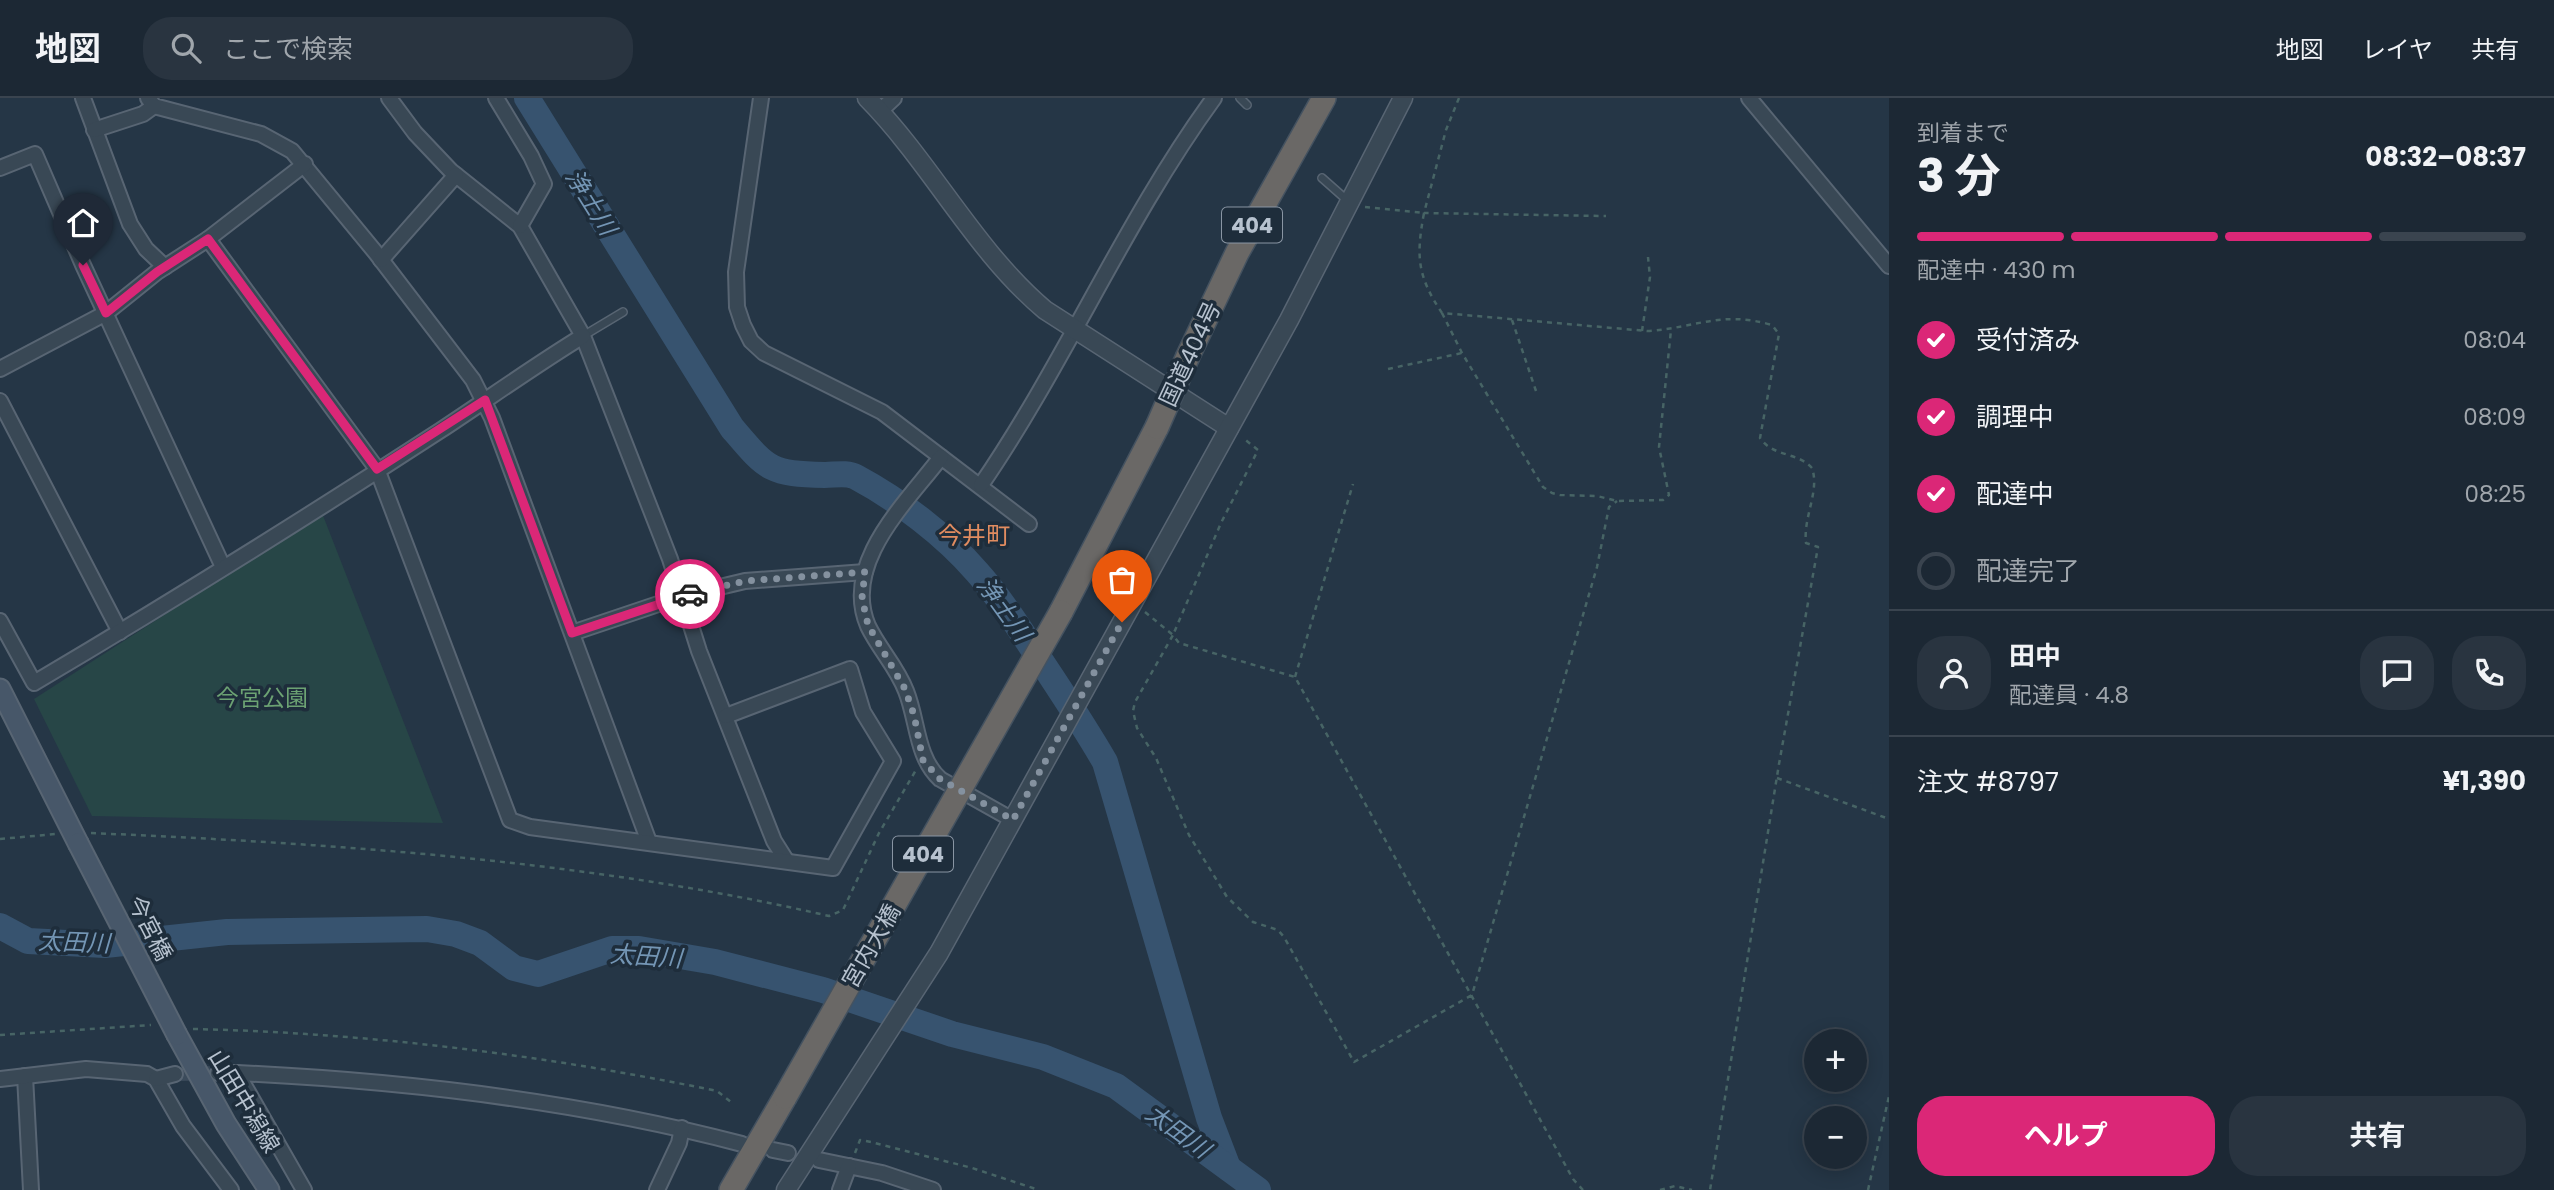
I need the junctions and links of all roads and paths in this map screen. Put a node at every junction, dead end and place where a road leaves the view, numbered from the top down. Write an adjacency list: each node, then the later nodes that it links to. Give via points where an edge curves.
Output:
1 (83, 98): 15 (street)
2 (389, 98): 18 (street)
3 (496, 98): 23 (street, via 544,184)
4 (761, 98): 44 (street, via 736,272 737,307 751,341 764,353 881,412)
5 (894, 98): 13 (street)
6 (1214, 98): 33 (street)
7 (1240, 98): 14 (lane)
8 (1324, 98): 56 (highway, 国道404号 / 404, bridge, via 1237,253 1157,427)
9 (1403, 98): 20 (street)
10 (1459, 98): 21 (path)
11 (1749, 98): 27 (street)
12 (151, 102): 15 (street, via 143,114); 16 (street, via 261,134)
13 (873, 104): 33 (street, via 999,264 1045,310)
14 (1247, 105)
15 (94, 130): 28 (street, via 130,224)
16 (305, 164): 24 (street); 26 (street)
17 (0, 168): 30 (street, via 36,155)
18 (456, 175): 23 (street); 26 (street)
19 (1322, 178): 20 (lane)
20 (1350, 203): 21 (path); 43 (street)
21 (1424, 213): 22 (path); 31 (path, via 1420,272)
22 (1606, 216)
23 (520, 226): 36 (street)
24 (208, 239): 28 (street); 45 (street)
25 (1648, 257): 35 (path, via 1650,277)
26 (381, 260): 41 (street)
27 (1889, 266)
28 (165, 267): 30 (street)
29 (623, 312): 36 (lane)
30 (106, 313): 38 (street); 50 (street)
31 (1441, 313): 32 (path); 37 (path)
32 (1512, 320): 35 (path); 40 (path)
33 (1073, 329): 43 (street); 47 (street, via 1016,435)
34 (1671, 330): 35 (path); 48 (path, via 1659,447 1669,495 1663,500); 65 (path, via 1727,317 1772,325 1779,342 1760,438 1772,451 1808,464 1814,474 1804,527 1806,543 1818,547)
35 (1642, 331)
36 (583, 336): 41 (street); 54 (street)
37 (1462, 353): 39 (path); 48 (path, via 1543,487 1560,495)
38 (0, 369)
39 (1388, 369)
40 (1536, 391)
41 (485, 400): 45 (street); 59 (street)
42 (0, 401): 58 (street)
43 (1229, 428): 60 (path, via 1258,450); 67 (street)
44 (941, 457): 47 (street); 51 (street, via 880,537)
45 (377, 469): 50 (street); 70 (street, via 510,820 530,827)
46 (1353, 484): 61 (path)
47 (981, 485): 49 (street)
48 (1617, 501): 72 (path, via 1609,507 1597,566)
49 (1028, 524)
50 (223, 567): 58 (street)
51 (865, 572): 54 (street, via 745,581); 64 (street, via 862,598 868,625 905,689)
52 (1107, 582): 53 (path)
53 (1117, 591)
54 (681, 596): 59 (street); 63 (street)
55 (1143, 610): 60 (path)
56 (1061, 612): 95 (highway, 宮内大橋 / 404, bridge)
57 (0, 621): 58 (street, via 34,683)
58 (120, 632)
59 (572, 633): 70 (street)
60 (1173, 635): 61 (path, via 1179,643); 72 (path, via 1135,702 1137,728 1156,758 1189,835 1227,897 1253,922 1278,930 1284,937 1354,1062)
61 (1295, 677): 72 (path)
62 (0, 689): 68 (main road)
63 (726, 716): 71 (street, via 774,841); 71 (street, via 850,669 863,712 890,752 893,761 833,868)
64 (923, 760): 67 (street, via 940,779); 68 (path, via 879,833 844,910 829,916 617,875 383,850)
65 (1777, 778): 66 (path); 103 (path)
66 (1889, 819)
67 (1013, 820): 96 (street, via 939,953)
68 (76, 838): 69 (path); 74 (main road, 今宮橋, bridge)
69 (0, 839)
70 (649, 842): 71 (street)
71 (786, 860)
72 (1472, 995): 100 (path)
73 (151, 1024): 75 (path)
74 (184, 1032): 83 (path, via 409,1042 514,1053 717,1091); 92 (main road, 山田中潟線, via 226,1124)
75 (0, 1035)
76 (218, 1073): 77 (street)
77 (237, 1073): 84 (street, via 438,1089); 93 (street)
78 (175, 1074): 81 (street)
79 (25, 1076): 80 (street); 81 (street, via 86,1069 134,1071); 90 (street)
80 (0, 1079)
81 (156, 1079): 91 (street)
82 (1889, 1096): 104 (path)
83 (731, 1102)
84 (682, 1128): 85 (street); 94 (street)
85 (742, 1144)
86 (773, 1150): 87 (street)
87 (788, 1153)
88 (819, 1160): 89 (street)
89 (849, 1166): 97 (street); 98 (street); 99 (path, via 860,1140)
90 (31, 1190)
91 (231, 1190)
92 (269, 1190)
93 (304, 1190)
94 (657, 1190)
95 (731, 1190)
96 (786, 1190)
97 (840, 1190)
98 (933, 1190)
99 (1039, 1190)
100 (1583, 1190)
101 (1660, 1190): 102 (path, via 1675,1186)
102 (1692, 1190)
103 (1710, 1190)
104 (1868, 1190)

